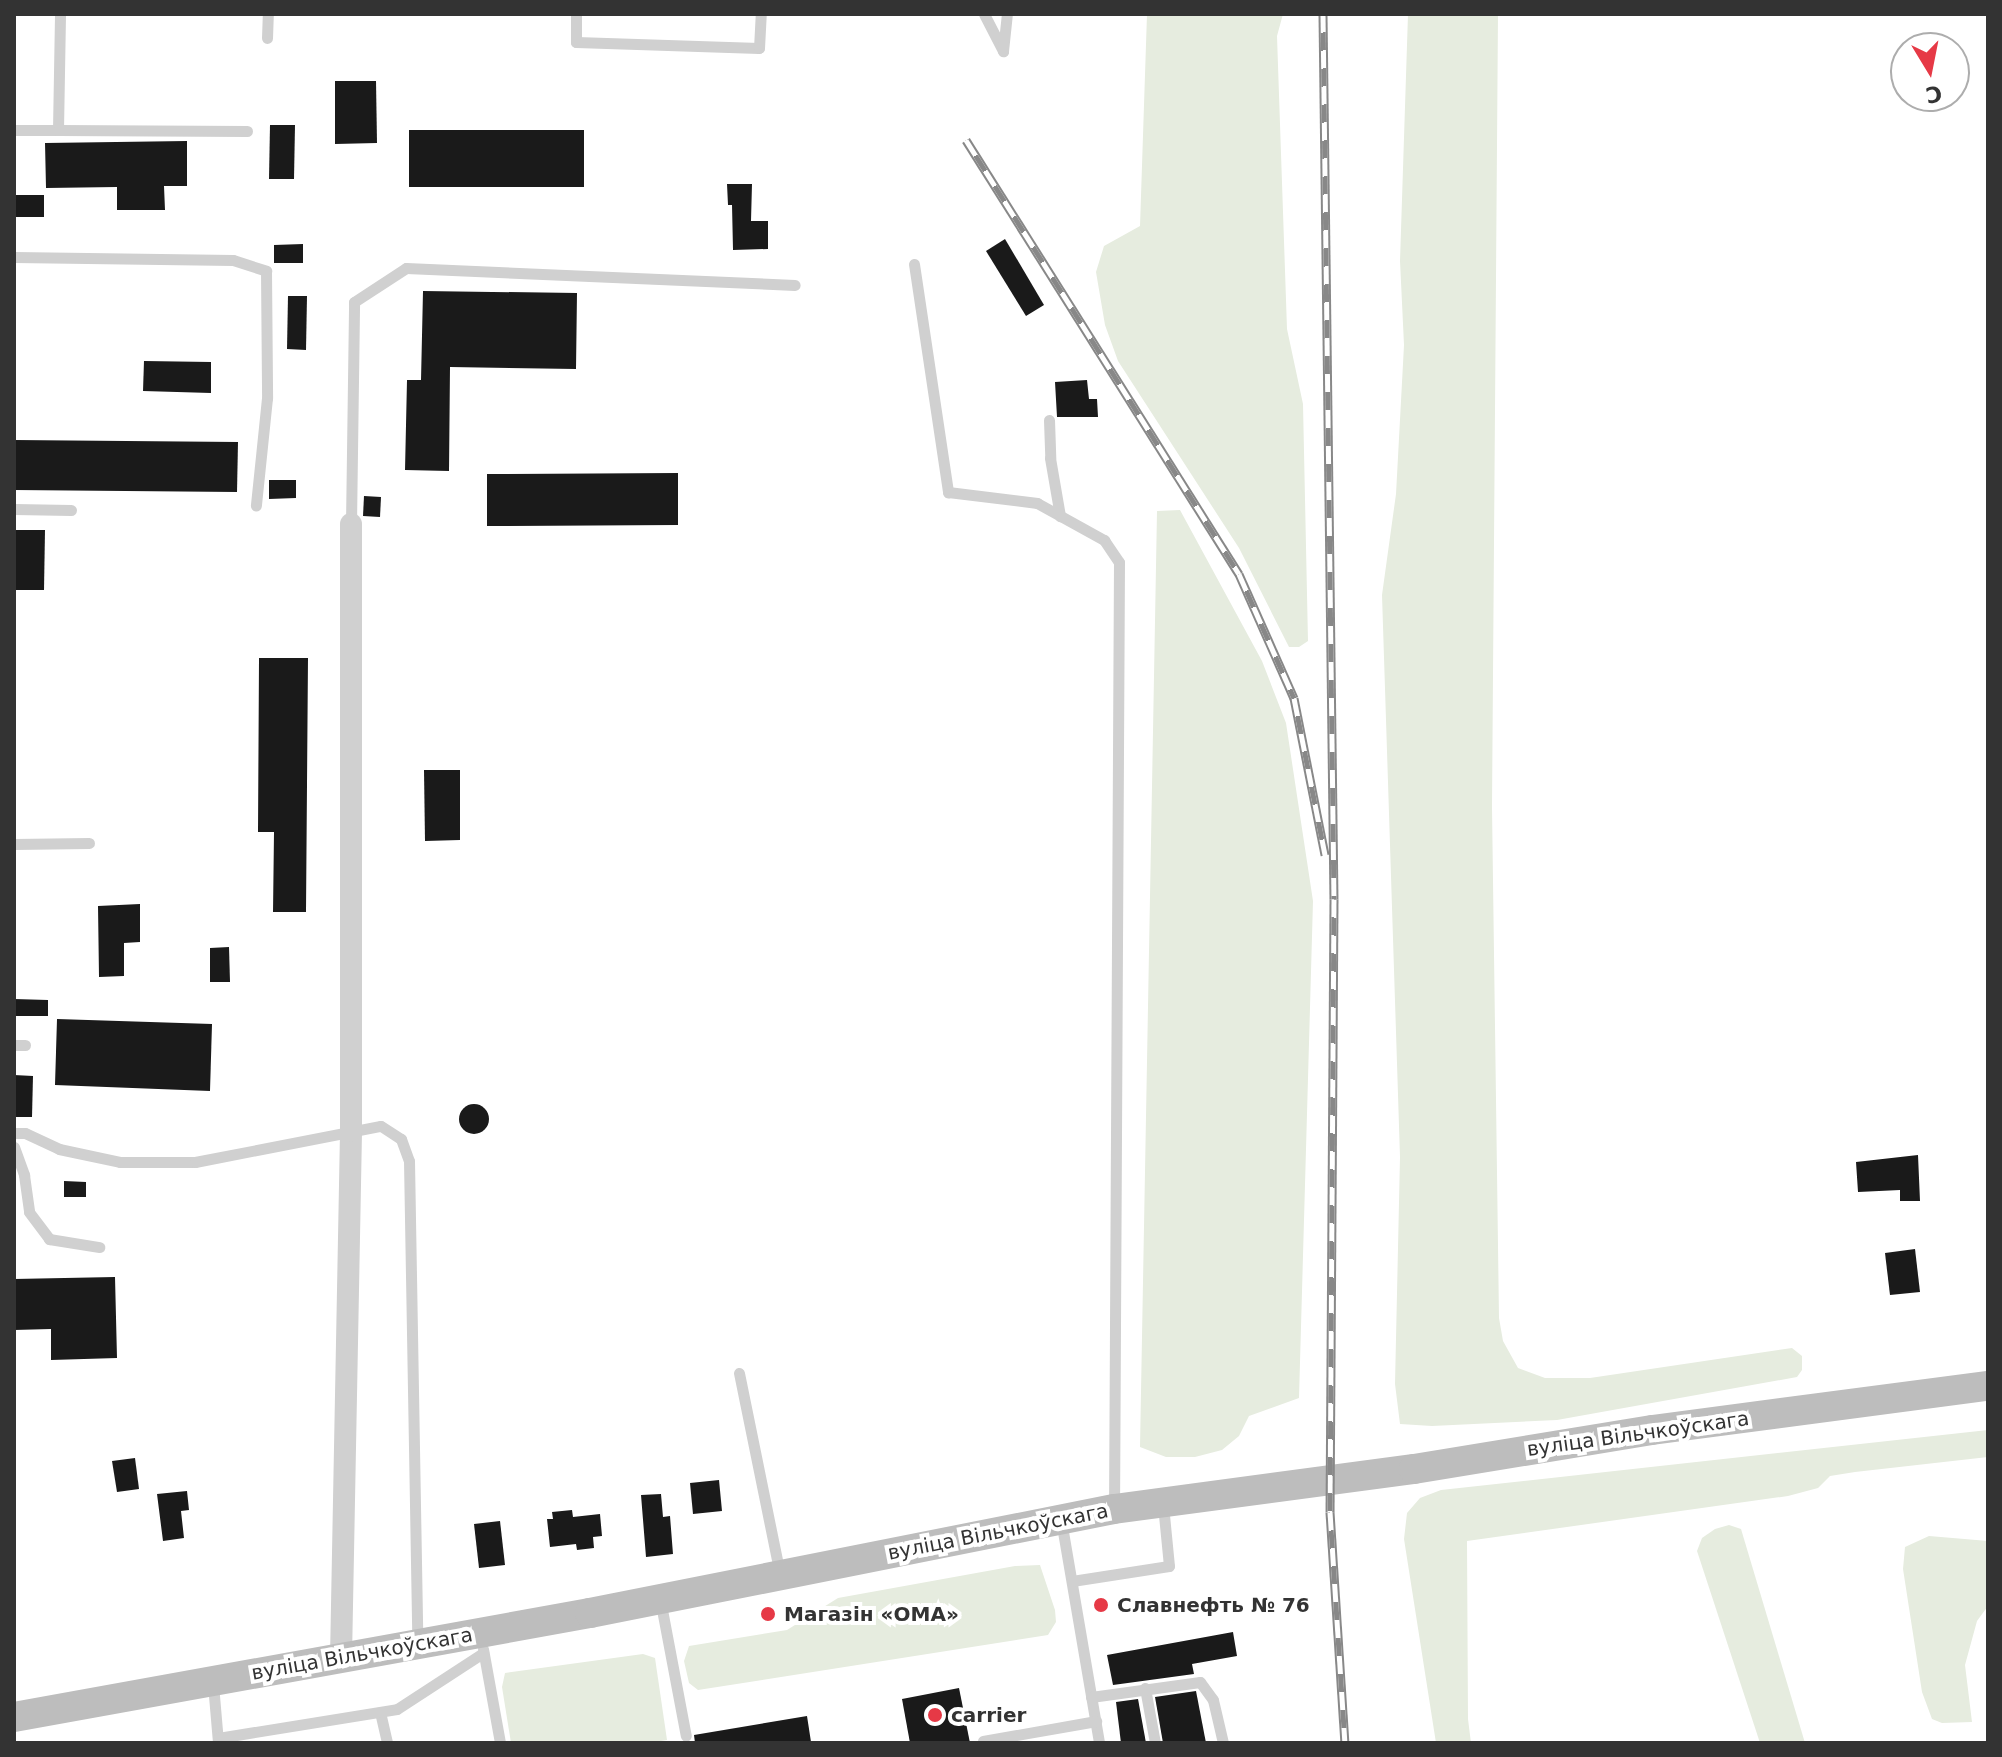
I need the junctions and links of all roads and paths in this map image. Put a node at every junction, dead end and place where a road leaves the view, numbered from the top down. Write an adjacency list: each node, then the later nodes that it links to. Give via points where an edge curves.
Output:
1 (60, 14): 9 (lane)
2 (268, 14): 7 (lane)
3 (576, 14): 4 (lane, via 576,42 759,48)
4 (761, 14)
5 (984, 14): 6 (lane, via 1003,51)
6 (1007, 14)
7 (267, 38)
8 (14, 130): 9 (lane)
9 (58, 130): 10 (lane)
10 (247, 131)
11 (14, 257): 15 (lane, via 233,260 266,271 267,398)
12 (914, 264): 18 (lane, via 948,492 1037,503)
13 (795, 285): 19 (lane, via 406,268 354,302)
14 (1049, 420): 18 (lane)
15 (256, 505)
16 (14, 509): 17 (lane)
17 (71, 510)
18 (1060, 516): 29 (lane, via 1104,540 1119,562)
19 (351, 524): 22 (street)
20 (89, 843): 21 (lane)
21 (14, 844)
22 (351, 1131): 23 (lane, via 195,1162 135,1162 59,1149); 35 (lane, via 381,1126 401,1139 409,1161); 36 (street)
23 (14, 1133)
24 (14, 1147): 25 (lane, via 29,1212 49,1239)
25 (99, 1247)
26 (739, 1373): 31 (lane)
27 (1988, 1386): 28 (main road, вуліца Вільчкоўскага)
28 (1162, 1502): 29 (main road, вуліца Вільчкоўскага); 32 (lane, via 1169,1566)
29 (1114, 1509): 30 (main road, вуліца Вільчкоўскага)
30 (1061, 1520): 31 (main road, вуліца Вільчкоўскага); 32 (lane)
31 (781, 1576): 33 (main road, вуліца Вільчкоўскага)
32 (1072, 1581): 39 (lane)
33 (660, 1599): 34 (main road, вуліца Вільчкоўскага); 43 (lane)
34 (481, 1643): 35 (main road, вуліца Вільчкоўскага); 40 (lane, via 397,1709); 47 (lane)
35 (417, 1644): 36 (main road, вуліца Вільчкоўскага)
36 (341, 1658): 37 (main road, вуліца Вільчкоўскага)
37 (213, 1681): 41 (main road, вуліца Вільчкоўскага); 44 (lane)
38 (1145, 1688): 39 (lane); 49 (lane); 50 (lane, via 1200,1682 1213,1700)
39 (1091, 1697): 42 (lane)
40 (380, 1712): 44 (lane); 46 (lane)
41 (14, 1717)
42 (1096, 1721): 45 (lane); 48 (lane)
43 (686, 1736)
44 (218, 1740)
45 (983, 1741)
46 (387, 1743)
47 (500, 1743)
48 (1099, 1743)
49 (1155, 1743)
50 (1223, 1743)

